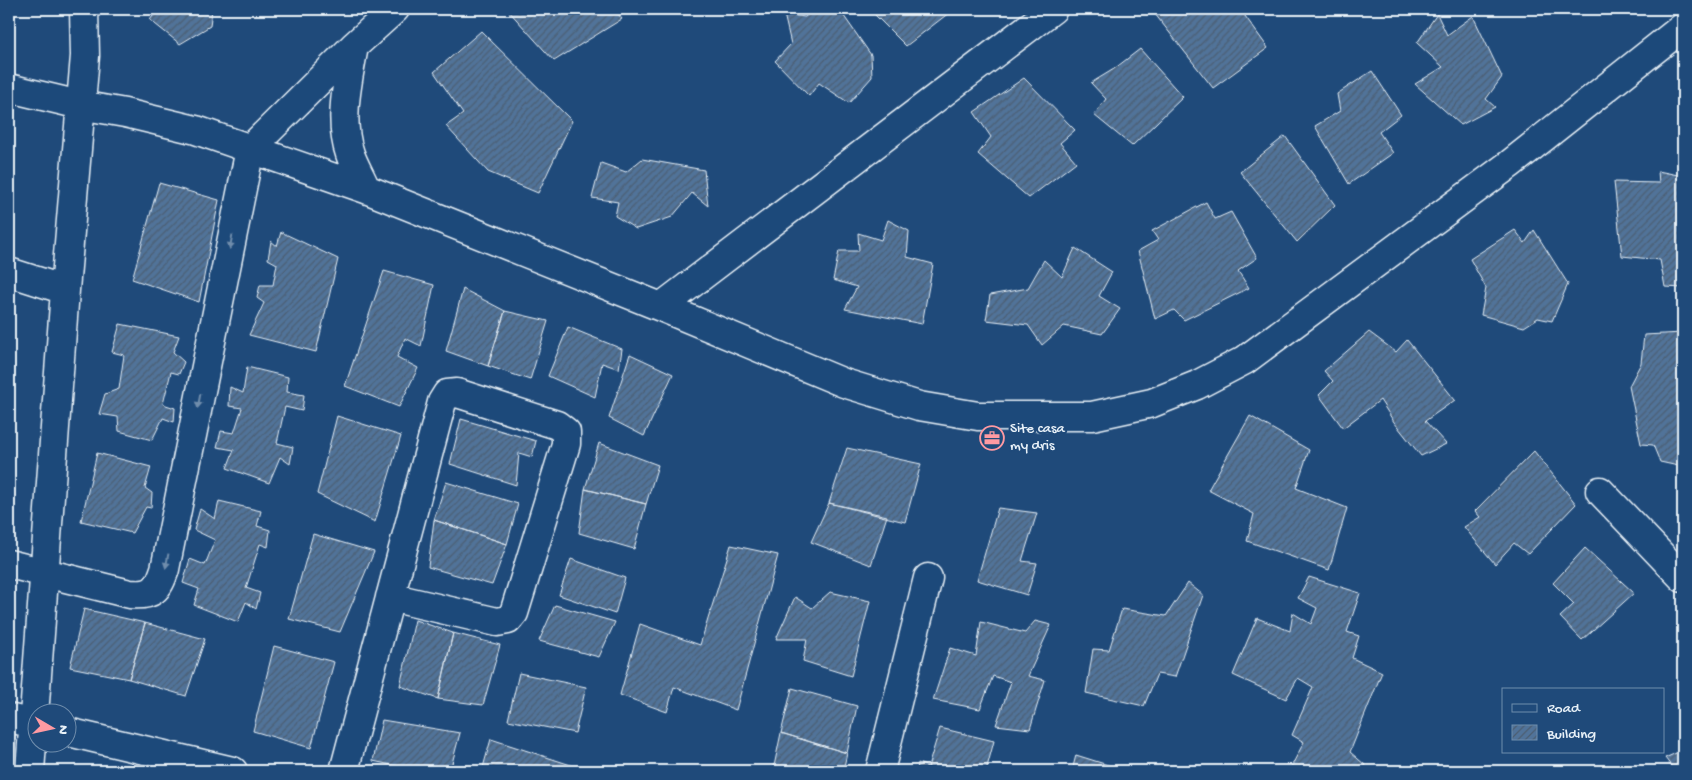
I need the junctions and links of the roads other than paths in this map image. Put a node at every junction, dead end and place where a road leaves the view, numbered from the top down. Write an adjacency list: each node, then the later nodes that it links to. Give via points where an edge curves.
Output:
1 (84, 9): 7 (street, via 85,56)
2 (395, 9): 5 (street)
3 (1053, 9): 12 (street)
4 (1683, 27): 12 (street, via 1510,164 1245,360 1197,385 1152,403 1092,416 978,416 919,406 844,383)
5 (354, 46): 8 (street); 9 (street, via 345,98 345,124 349,152)
6 (9, 88): 7 (street)
7 (80, 105): 8 (street, via 158,120); 11 (street)
8 (250, 149): 9 (street); 15 (street, one-way to 15, via 162,580 154,591 143,595)
9 (366, 189): 12 (street)
10 (9, 272): 11 (street)
11 (64, 290): 15 (street)
12 (661, 307)
13 (1600, 491): 17 (street)
14 (9, 564): 15 (street)
15 (44, 574): 19 (street)
16 (928, 578): 24 (street)
17 (1683, 578)
18 (390, 598): 18 (street, via 497,622 508,620 514,613 566,444 566,432 557,425 457,393 447,394 442,402); 23 (street)
19 (26, 722): 21 (street)
20 (78, 734): 22 (street)
21 (30, 771)
22 (232, 771)
23 (344, 771)
24 (880, 771)

